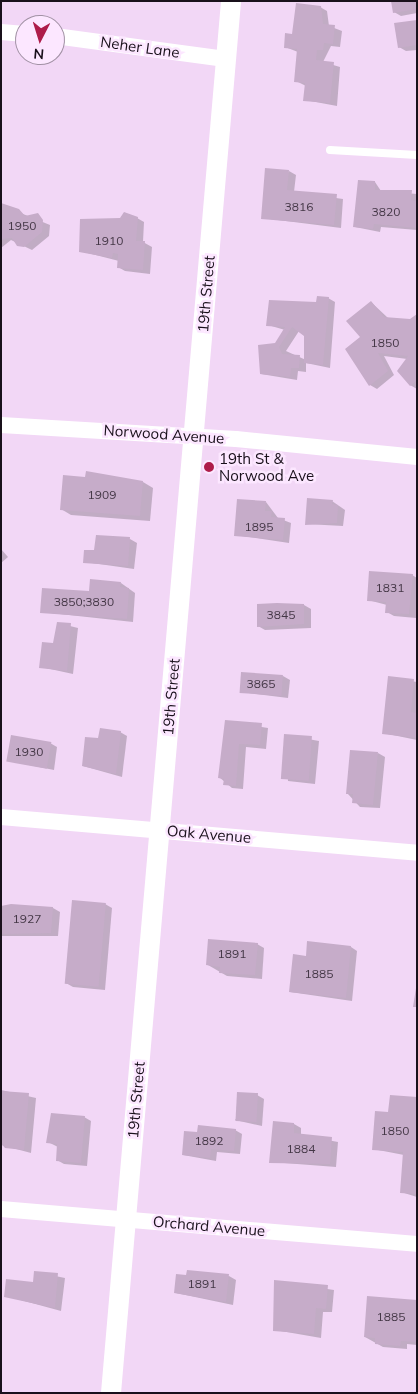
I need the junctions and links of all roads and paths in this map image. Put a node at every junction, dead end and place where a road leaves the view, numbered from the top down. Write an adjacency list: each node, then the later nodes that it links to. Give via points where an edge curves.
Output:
1 (231, 1): 5 (street, 19th Street)
2 (1, 32): 3 (street)
3 (15, 33)
4 (65, 37): 5 (street, Neher Lane)
5 (226, 59): 9 (street, 19th Street)
6 (330, 150): 7 (lane)
7 (417, 155)
8 (1, 424): 9 (street, Norwood Avenue)
9 (194, 436): 10 (street, Norwood Avenue); 12 (street, 19th Street)
10 (417, 456)
11 (1, 817): 12 (street, Oak Avenue)
12 (160, 829): 13 (street, Oak Avenue); 15 (street, 19th Street)
13 (417, 853)
14 (1, 1209): 15 (street, Orchard Avenue)
15 (126, 1218): 16 (street, Orchard Avenue); 17 (street, 19th Street)
16 (417, 1244)
17 (111, 1393)

